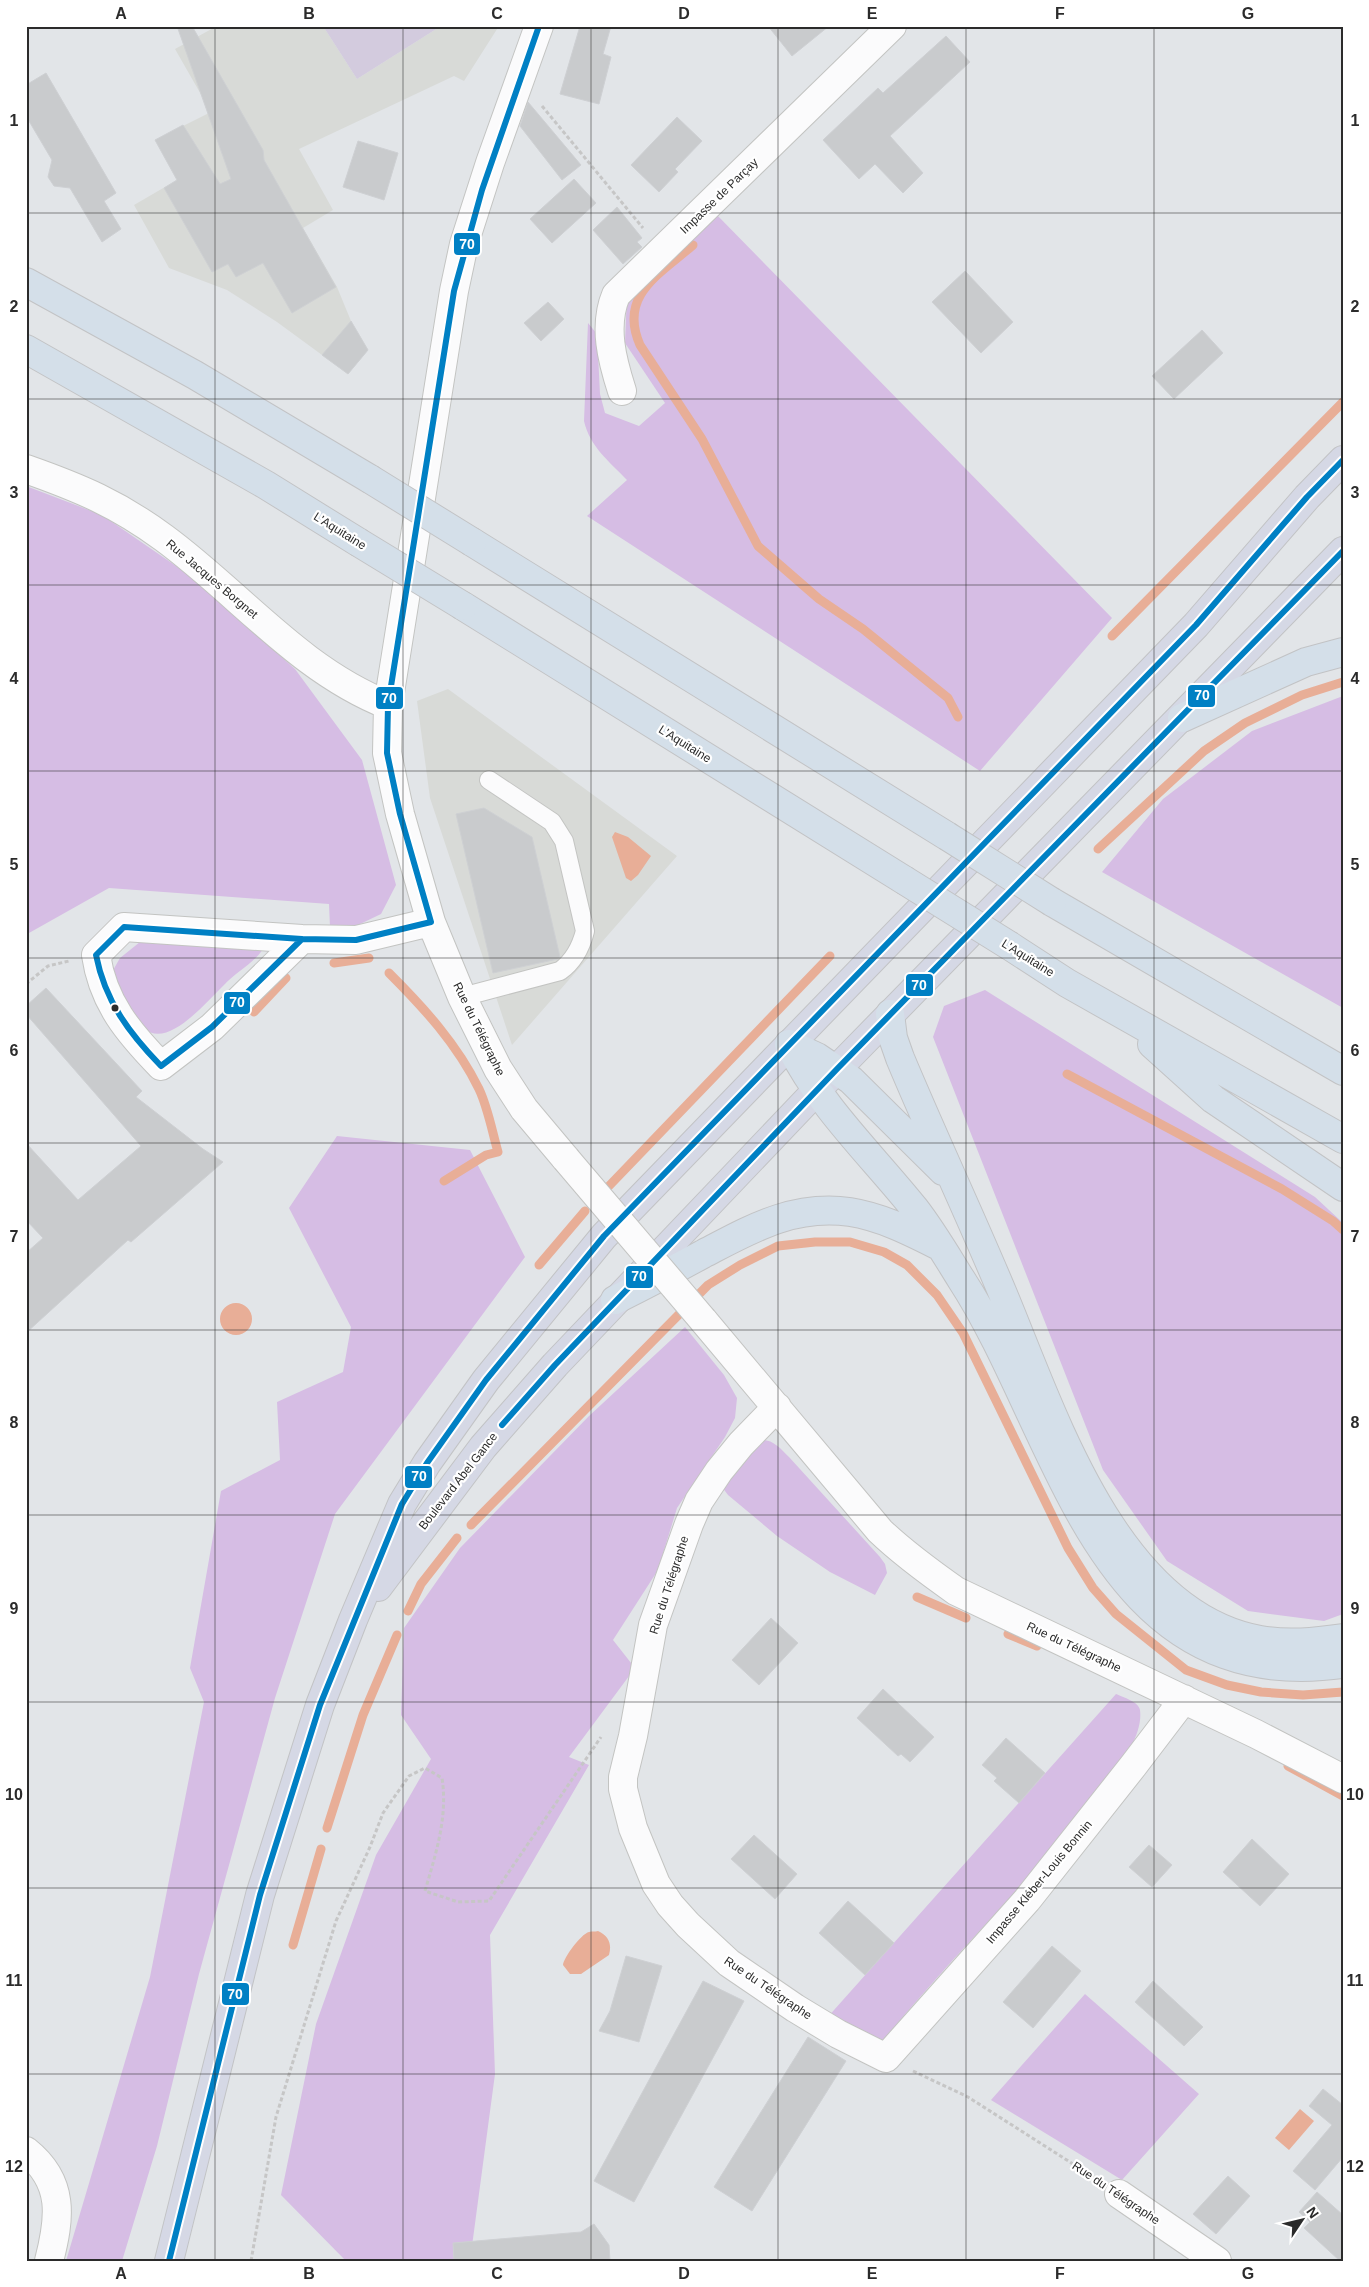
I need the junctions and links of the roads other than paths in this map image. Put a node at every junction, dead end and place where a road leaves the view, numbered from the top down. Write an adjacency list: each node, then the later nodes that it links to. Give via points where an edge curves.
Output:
1 (538, 26): 10 (street, Rue du Télégraphe, via 476,203 462,254)
2 (892, 26): 5 (street, Impasse de Parçay, via 616,295 611,306 610,336 612,362)
3 (26, 282): 20 (highway, bridge, via 195,375 370,479 1052,902)
4 (26, 349): 16 (highway, L'Aquitaine, bridge, via 266,485)
5 (622, 391)
6 (1343, 460): 18 (main road, Boulevard Abel Gance, via 1196,624)
7 (26, 469): 10 (street, Rue Jacques Borgnet, via 81,489 135,518 206,572 314,664 362,695)
8 (1343, 551): 11 (main road, Boulevard Abel Gance)
9 (1343, 652): 11 (highway, via 1306,662)
10 (388, 705): 13 (street, Rue du Télégraphe, via 387,753)
11 (1182, 718): 17 (main road, Boulevard Abel Gance)
12 (489, 780): 15 (lane, via 559,830 585,932 582,944 560,971)
13 (431, 922): 14 (street, via 356,940); 15 (street, Rue du Télégraphe)
14 (302, 939): 14 (street, via 212,1027 162,1066 138,1042 113,1009 99,973 96,955 124,927)
15 (462, 997): 27 (street, Rue du Télégraphe, bridge, via 498,1070 524,1109)
16 (1111, 1008): 22 (highway, L'Aquitaine); 24 (highway, via 1213,1099)
17 (890, 1014): 19 (main road, Boulevard Abel Gance); 23 (highway, via 900,1058)
18 (789, 1044): 19 (highway); 21 (highway); 28 (main road, Boulevard Abel Gance, via 604,1236 486,1380 402,1504)
19 (837, 1069): 21 (main road, Boulevard Abel Gance); 23 (highway)
20 (1343, 1071)
21 (816, 1092): 25 (highway, via 916,1210); 26 (main road, Boulevard Abel Gance)
22 (1343, 1139)
23 (955, 1183): 29 (highway, via 1076,1466 1093,1499 1132,1555 1177,1600 1230,1631 1259,1640 1292,1643)
24 (1343, 1187)
25 (941, 1248): 26 (highway, via 874,1218 851,1212 808,1211 746,1231); 30 (highway, via 988,1325 1076,1509 1115,1569 1140,1598 1192,1638 1221,1653 1255,1663 1293,1667)
26 (615, 1300): 28 (main road, Boulevard Abel Gance, via 483,1447)
27 (777, 1407): 31 (street, Rue du Télégraphe, via 880,1531 924,1570 956,1590); 33 (street, Rue du Télégraphe, via 719,1471 692,1516 653,1625 623,1777 624,1789 633,1828 648,1866 665,1898 688,1925 729,1963 795,2008)
28 (353, 1620): 37 (main road, Boulevard Abel Gance, via 320,1705 260,1895)
29 (1343, 1638)
30 (1343, 1664)
31 (1184, 1699): 32 (street, Rue du Télégraphe); 33 (street, Impasse Kléber-Louis Bonnin, via 1027,1900)
32 (1343, 1779)
33 (886, 2058)
34 (26, 2151): 36 (street, via 44,2170 56,2198 58,2228)
35 (1119, 2194): 38 (street, Rue du Télégraphe)
36 (50, 2261)
37 (169, 2261)
38 (1217, 2261)

